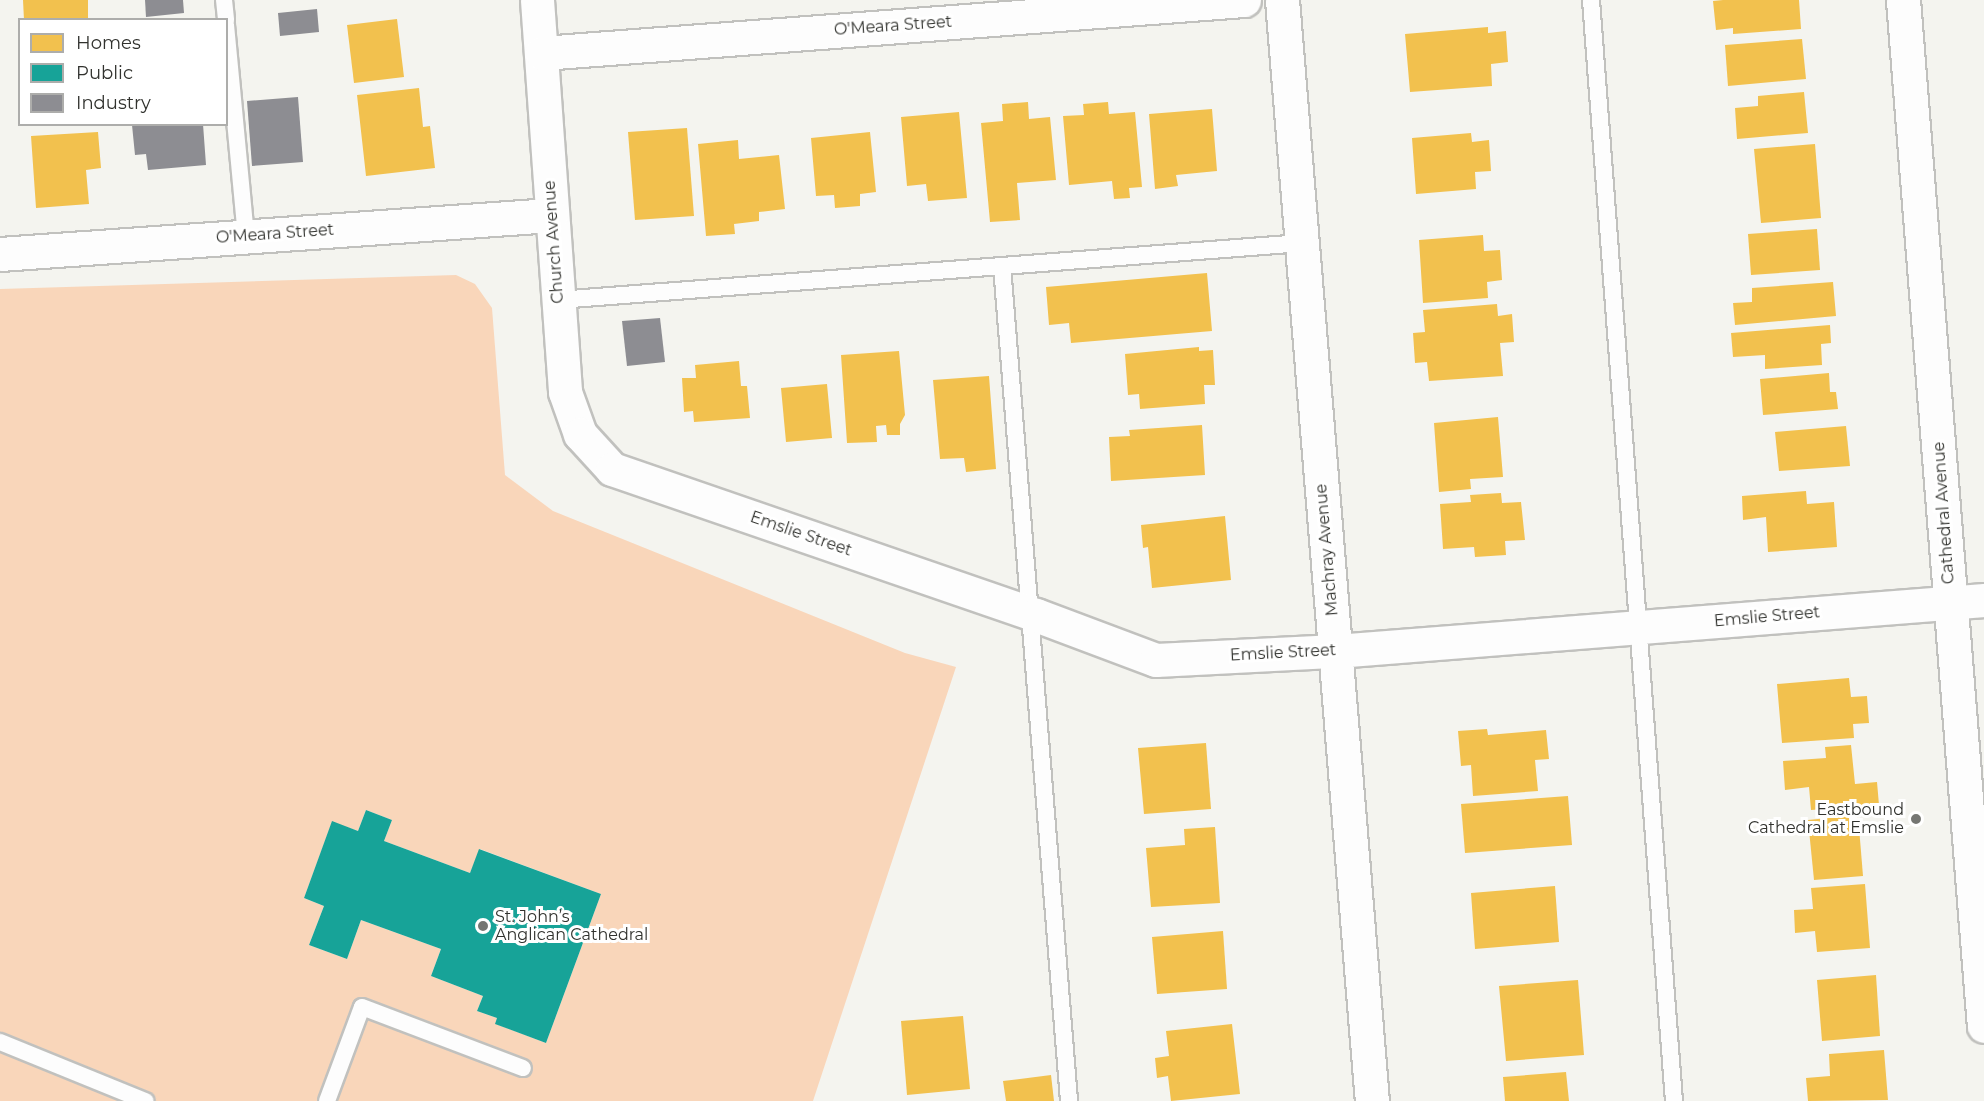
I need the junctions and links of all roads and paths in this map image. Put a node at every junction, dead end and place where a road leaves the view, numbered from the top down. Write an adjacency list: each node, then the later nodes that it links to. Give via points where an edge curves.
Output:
1 (224, 0): 7 (lane)
2 (537, 0): 9 (street, Church Avenue)
3 (1244, 0): 9 (street, O'Meara Street)
4 (1282, 0): 12 (street, Machray Avenue)
5 (1591, 0): 20 (lane)
6 (1903, 0): 18 (street, Cathedral Avenue)
7 (226, 18)
8 (228, 46): 11 (lane)
9 (542, 53): 10 (street, Church Avenue)
10 (551, 215): 11 (street, O'Meara Street); 15 (street, Church Avenue)
11 (246, 236): 13 (street, O'Meara Street)
12 (1302, 243): 14 (lane); 21 (street, Machray Avenue)
13 (0, 254)
14 (1002, 266): 15 (lane); 19 (lane)
15 (558, 300): 16 (street, Church Avenue, via 566,392 580,434)
16 (612, 469): 19 (street, Emslie Street)
17 (1984, 600): 18 (street, Emslie Street)
18 (1951, 602): 20 (street, Emslie Street); 22 (street, Cathedral Avenue)
19 (1028, 612): 21 (street, Emslie Street, via 1156,660); 27 (lane)
20 (1639, 627): 21 (street, Emslie Street); 29 (lane)
21 (1336, 651): 28 (street, Machray Avenue)
22 (1984, 1026)
23 (0, 1042): 25 (lane)
24 (523, 1068): 26 (lane, via 362,1007)
25 (145, 1101)
26 (327, 1101)
27 (1069, 1101)
28 (1372, 1101)
29 (1674, 1101)

